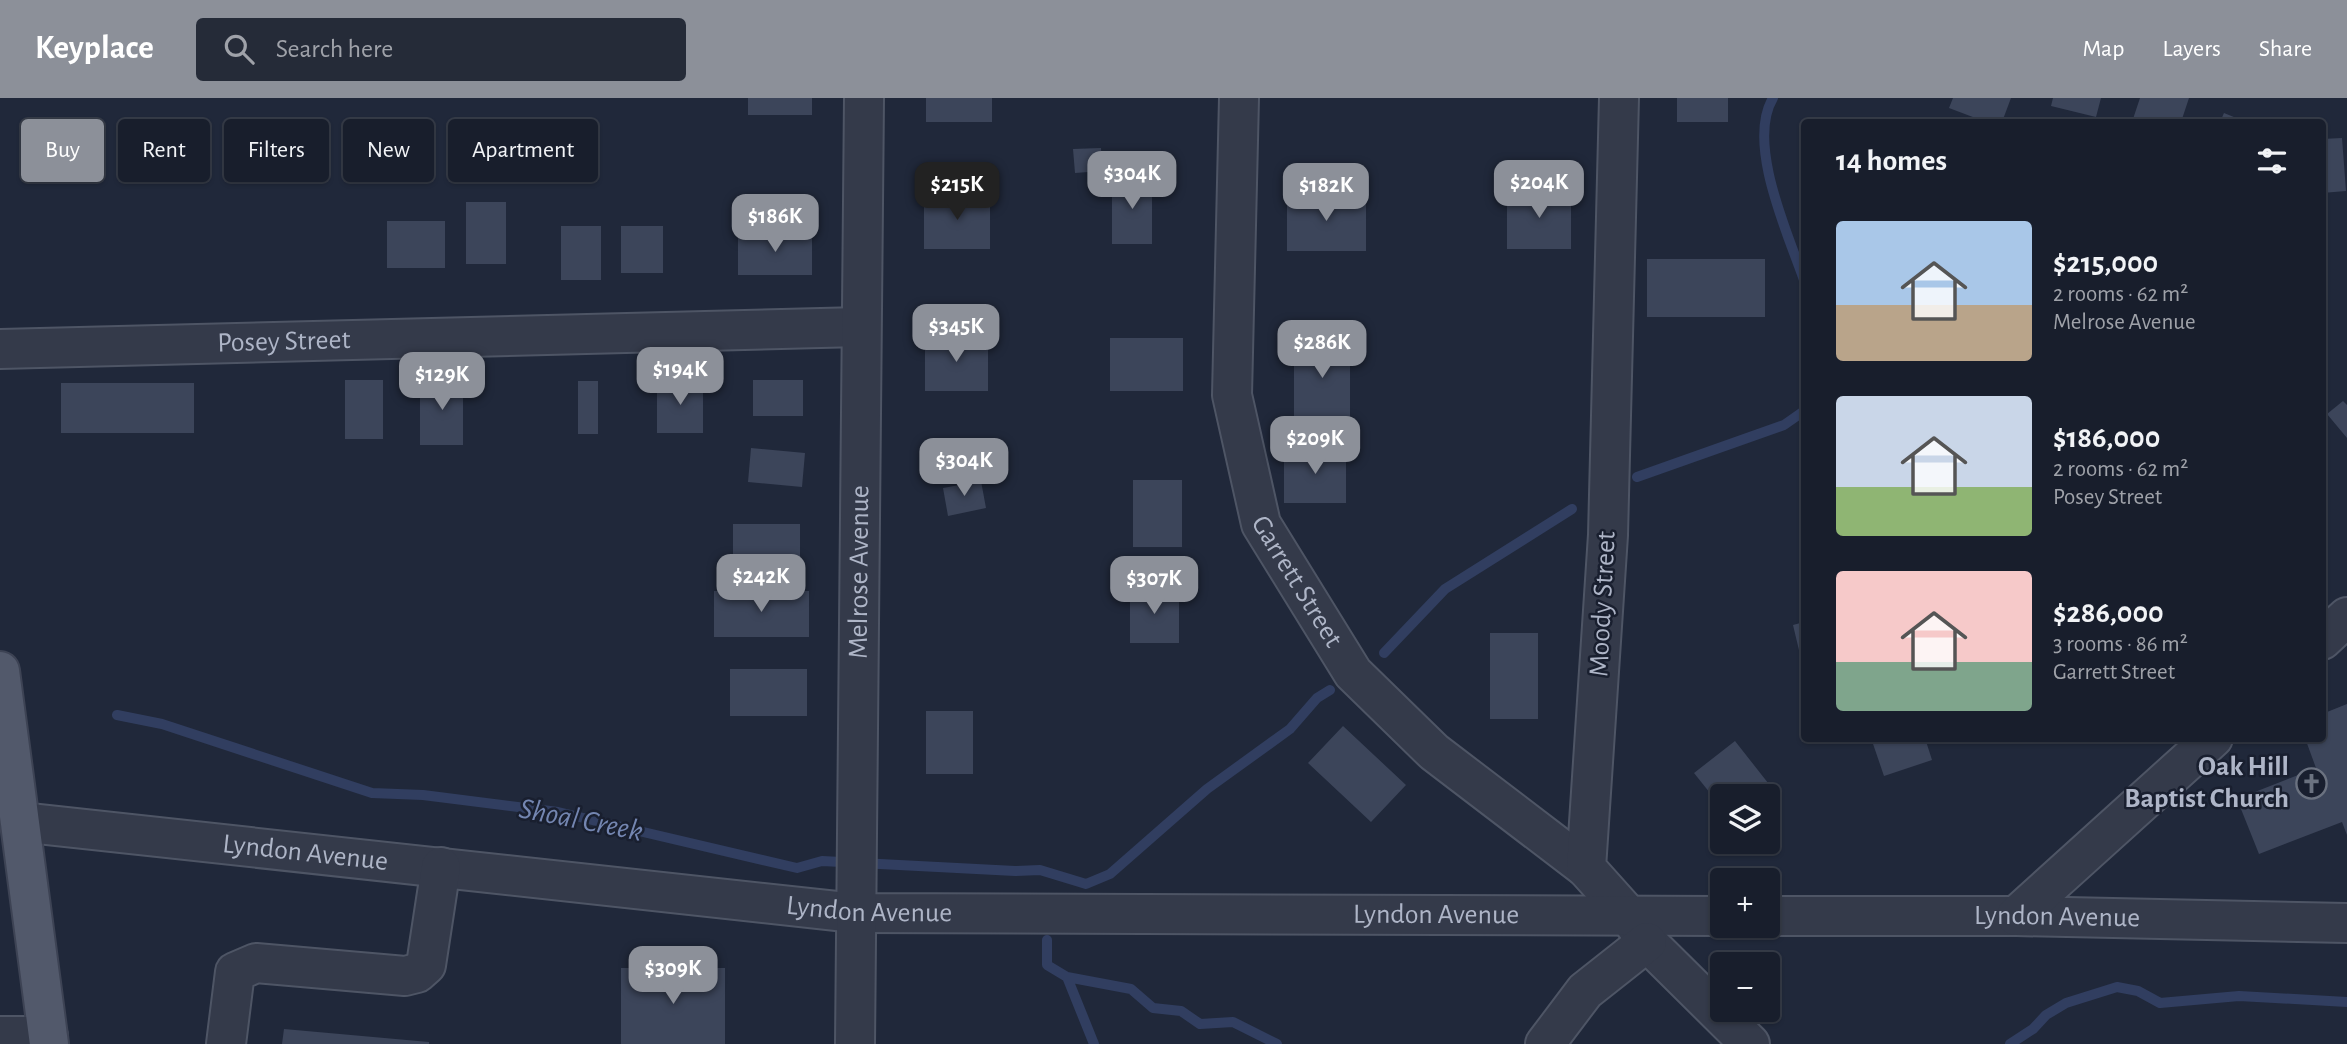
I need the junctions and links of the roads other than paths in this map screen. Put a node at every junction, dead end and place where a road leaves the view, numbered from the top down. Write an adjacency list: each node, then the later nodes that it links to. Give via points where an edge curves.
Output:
1 (863, 98): 4 (street, Melrose Avenue)
2 (1239, 98): 12 (street, Garrett Street, via 1232,396 1261,524 1353,673 1434,752)
3 (1619, 98): 12 (street, Moody Street, via 1608,535)
4 (860, 327): 5 (street, Posey Street); 13 (street, Melrose Avenue)
5 (0, 349)
6 (2347, 617): 7 (street)
7 (2326, 636)
8 (0, 671): 10 (main road)
9 (2209, 742): 15 (street)
10 (20, 822): 11 (street, Lyndon Avenue); 20 (main road)
11 (441, 867): 13 (street, Lyndon Avenue); 21 (street, via 426,965 417,973 405,976 256,963 242,967 235,972)
12 (1586, 868): 18 (street)
13 (856, 900): 18 (street, Lyndon Avenue); 22 (street, Melrose Avenue)
14 (1780, 915): 15 (street, Lyndon Avenue)
15 (2016, 915): 17 (street, Lyndon Avenue)
16 (1710, 917): 18 (street, Lyndon Avenue)
17 (2347, 923)
18 (1638, 929): 23 (street); 24 (street)
19 (0, 1036): 20 (street)
20 (48, 1040)
21 (226, 1044)
22 (855, 1044)
23 (1545, 1044)
24 (1749, 1044)

